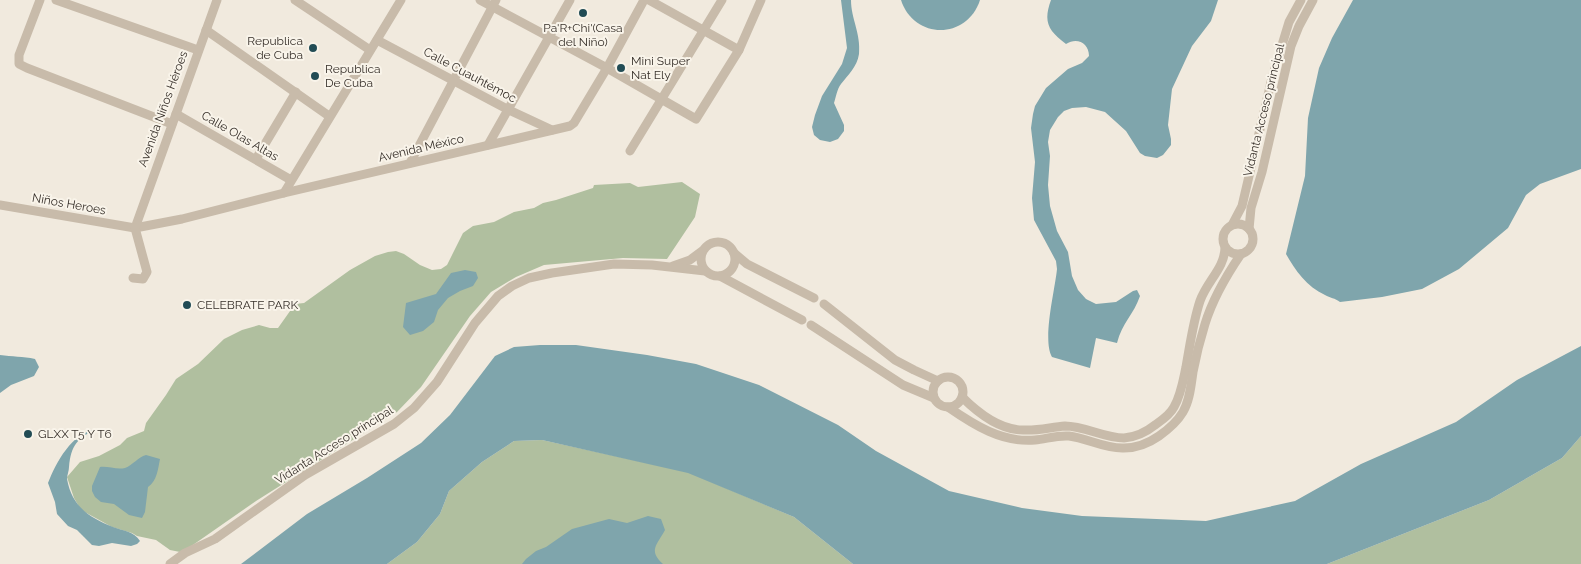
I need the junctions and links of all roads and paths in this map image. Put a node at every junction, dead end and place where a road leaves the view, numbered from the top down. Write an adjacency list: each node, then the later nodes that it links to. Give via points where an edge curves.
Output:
1 (40, 0): 29 (street, via 19,55 19,64)
2 (56, 0): 19 (street)
3 (217, 0): 15 (street, Avenida Niños Héroes)
4 (295, 0): 20 (street)
5 (401, 0): 18 (street)
6 (480, 0): 14 (street)
7 (570, 0): 17 (street)
8 (644, 0): 22 (street, Avenida México)
9 (650, 0): 16 (street)
10 (722, 0): 16 (street)
11 (761, 0): 21 (street)
12 (1301, 0): 38 (street, via 1290,22 1272,78 1242,206)
13 (1313, 0): 40 (street, Vidanta Acceso principal, via 1292,46 1251,208)
14 (494, 4): 17 (street); 23 (street)
15 (206, 30): 19 (street, Avenida Niños Héroes); 24 (street)
16 (704, 31): 21 (street); 25 (street)
17 (549, 37): 22 (street); 26 (street)
18 (377, 40): 20 (street); 23 (street, Calle Cuauhtémoc)
19 (198, 50): 27 (street, Avenida Niños Héroes)
20 (370, 50): 28 (street)
21 (739, 50): 25 (street, via 696,118)
22 (607, 68): 25 (street); 30 (street, Avenida México, via 574,123)
23 (455, 81): 26 (street, Calle Cuauhtémoc); 34 (street)
24 (296, 92): 28 (street); 33 (street)
25 (661, 100): 32 (street)
26 (507, 109): 30 (street, Calle Cuauhtémoc); 31 (street)
27 (176, 114): 29 (street, Avenida Niños Héroes); 33 (street, Calle Olas Altas)
28 (329, 116): 35 (street)
29 (172, 124): 39 (street, Avenida Niños Héroes)
30 (552, 130): 31 (street, Avenida México)
31 (488, 145): 34 (street, Avenida México)
32 (630, 151)
33 (256, 159): 35 (street, Calle Olas Altas)
34 (410, 163): 36 (street, Avenida México)
35 (291, 180): 36 (street)
36 (284, 192): 39 (street, Avenida México, via 182,220)
37 (0, 205): 39 (street, Niños Heroes)
38 (1232, 225): 40 (street, via 1240,224); 41 (street, via 1222,238)
39 (135, 228): 48 (street, via 148,272 143,279)
40 (1249, 229): 44 (street, Vidanta Acceso principal, via 1252,244)
41 (1224, 247): 44 (street, via 1232,253); 54 (street, via 1225,257 1201,300 1193,327 1182,390 1174,408 1147,431 1136,436 1114,438 1072,426 1022,430 995,423)
42 (702, 251): 43 (street, via 711,243 722,242); 45 (street, via 690,260); 46 (street, via 700,261)
43 (734, 253): 47 (street, via 733,268); 49 (street, via 746,264)
44 (1241, 254): 56 (street, Vidanta Acceso principal, via 1210,309 1183,412 1173,426 1152,441 1114,448 1077,437 1014,439 971,423)
45 (672, 266): 46 (street, Vidanta Acceso principal); 57 (street, Vidanta Acceso principal, via 614,264 529,278 512,286 498,296 475,323 437,382 414,408 394,424 305,476 215,539)
46 (705, 271): 47 (street)
47 (720, 276): 51 (street)
48 (132, 278)
49 (814, 298)
50 (824, 304): 53 (street, via 895,360)
51 (802, 320)
52 (811, 325): 55 (street, Vidanta Acceso principal, via 891,378)
53 (938, 381): 54 (street, via 947,377 956,380 962,387); 55 (street, via 933,389)
54 (962, 397): 56 (street, via 957,404)
55 (934, 398): 56 (street, Vidanta Acceso principal, via 940,405)
56 (948, 407)
57 (170, 564)

